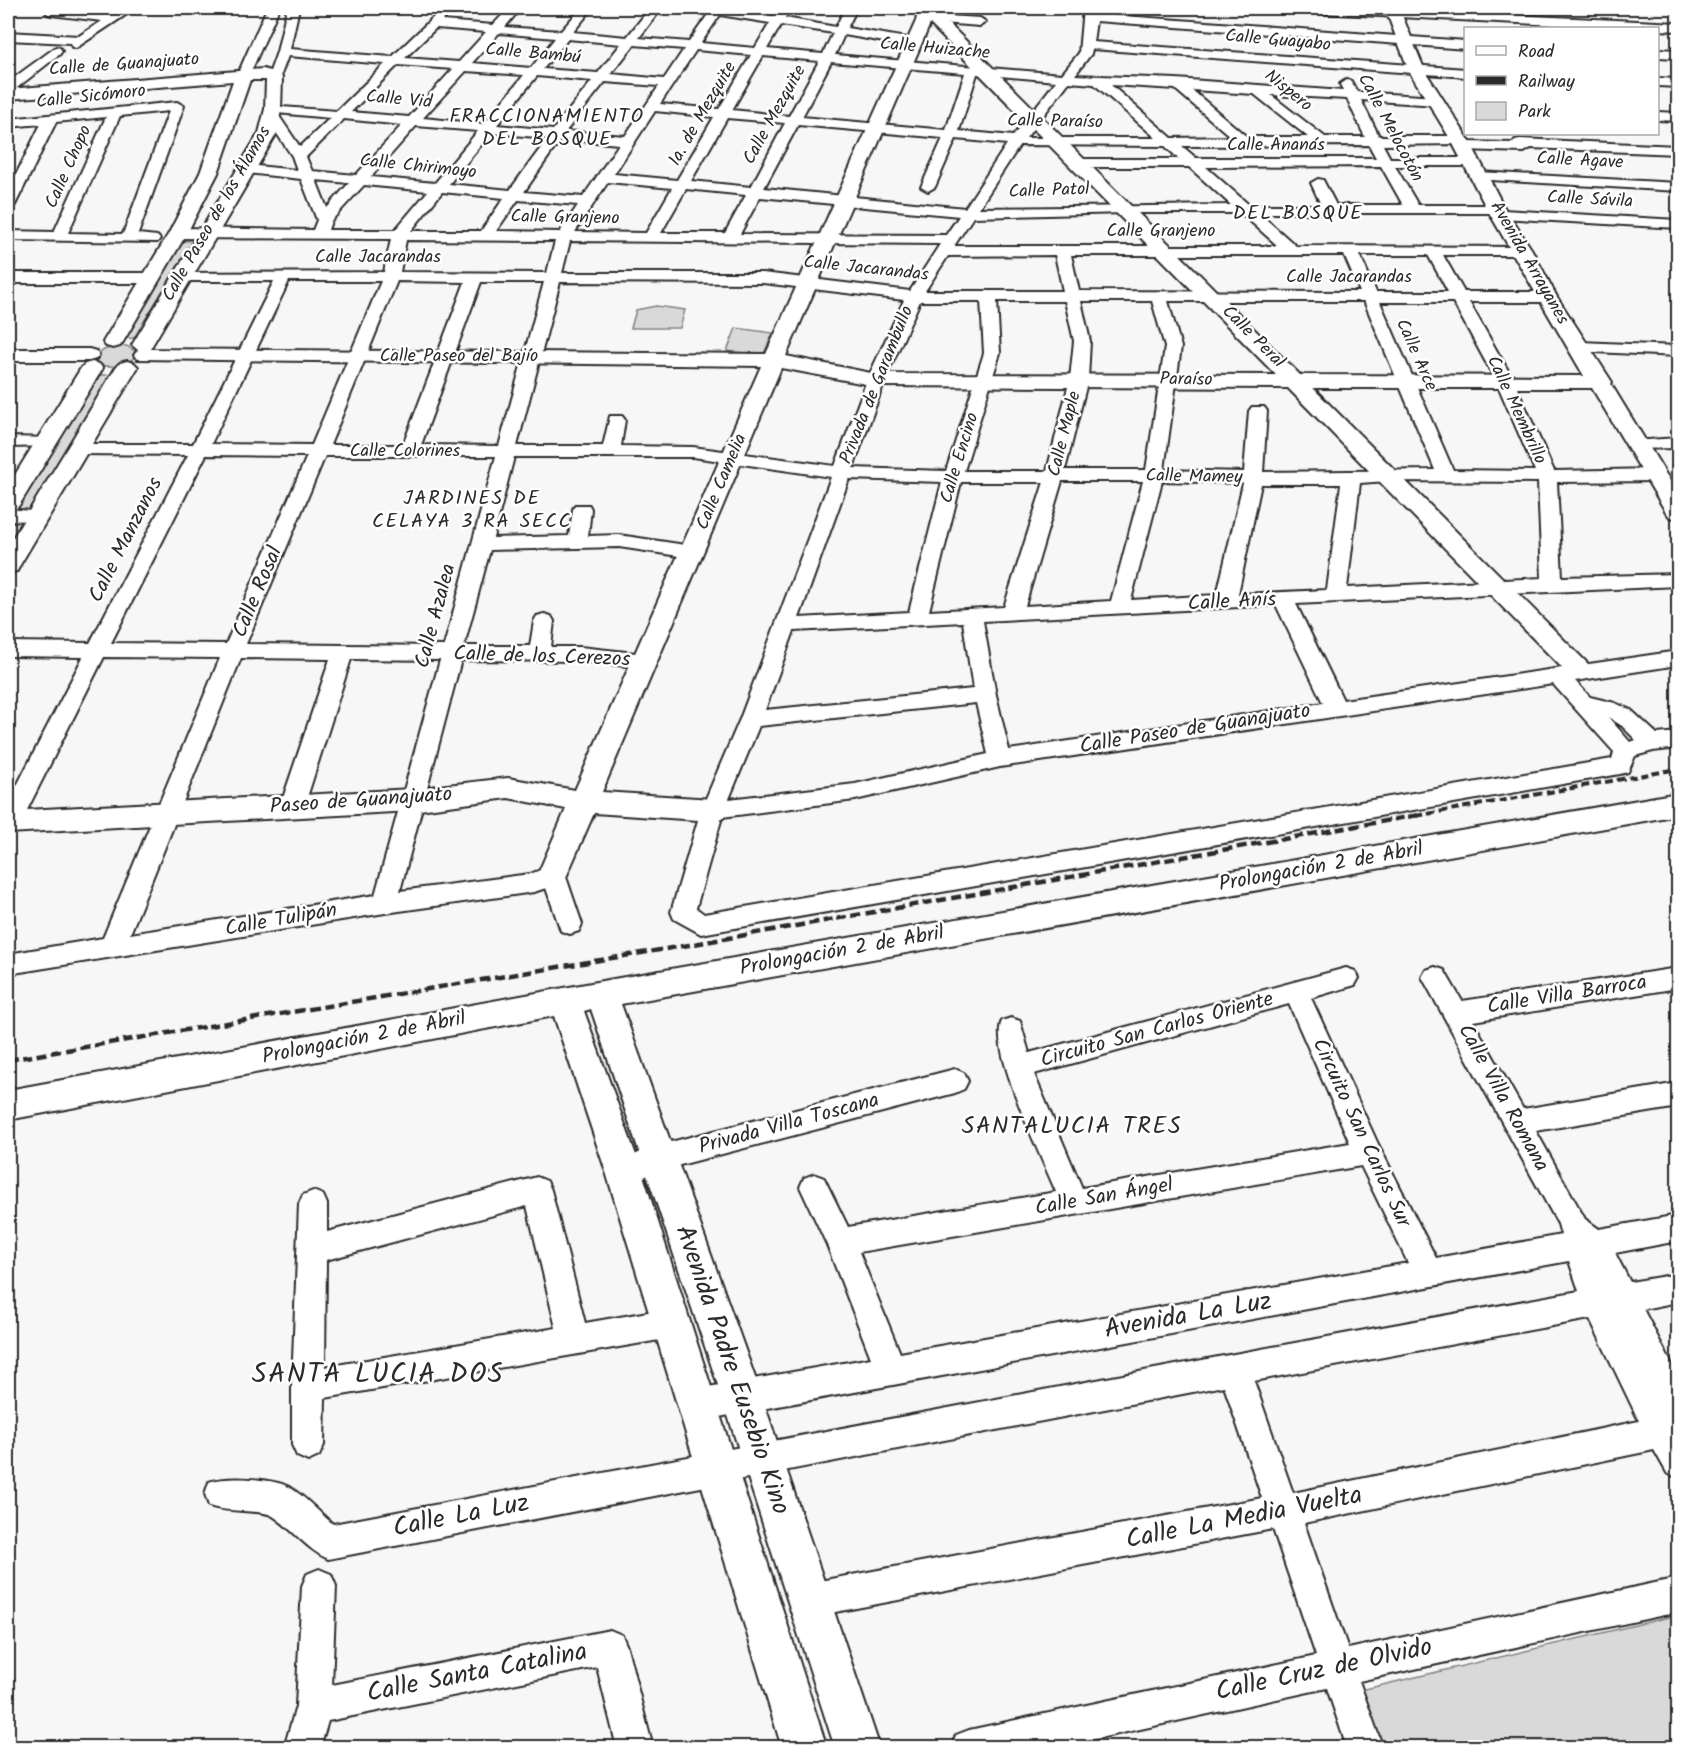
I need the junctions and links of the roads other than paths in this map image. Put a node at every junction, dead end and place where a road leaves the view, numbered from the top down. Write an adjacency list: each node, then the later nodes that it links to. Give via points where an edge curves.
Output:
1 (130, 8): 18 (street)
2 (273, 8): 48 (street, Calle Paseo de los Álamos)
3 (293, 8): 36 (street, Calle Paseo de los Álamos)
4 (449, 8): 20 (street)
5 (516, 8): 23 (street)
6 (587, 8): 25 (street)
7 (656, 8): 28 (street)
8 (702, 8): 12 (street)
9 (851, 8): 24 (street, Calle Mezquite)
10 (1300, 8): 14 (street)
11 (1582, 8): 21 (street)
12 (718, 9): 16 (street); 33 (street, Calle Azalea)
13 (1089, 10): 26 (street); 32 (street, Privada de Garambullo)
14 (1393, 11): 29 (main road, Avenida Arrayanes); 31 (street)
15 (926, 13): 19 (street); 30 (main road, Calle Camelia); 46 (main road, Calle Peral)
16 (781, 14): 24 (street); 37 (street, 1a. de Mezquite)
17 (45, 15): 18 (street); 27 (street)
18 (113, 19): 27 (street, via 78,42)
19 (980, 22)
20 (432, 24): 23 (street, Calle Huizache); 41 (street)
21 (1592, 26): 22 (street)
22 (1678, 27)
23 (495, 30): 25 (street, Calle Huizache); 44 (street)
24 (840, 30): 30 (street); 40 (street, Calle Mezquite)
25 (564, 35): 28 (street, Calle Huizache); 47 (street)
26 (1212, 35): 29 (street); 34 (street, Calle Guayabo); 43 (street, Calle Guayabo); 59 (street, Nispero, via 1236,72)
27 (10, 36)
28 (629, 41): 33 (street, Calle Huizache); 51 (street)
29 (1406, 42): 31 (street); 45 (main road, Avenida Arrayanes)
30 (914, 43): 42 (main road, Calle Camelia)
31 (1456, 44): 45 (street, Calle Guayabo)
32 (1088, 45): 34 (street, Calle Guayabo); 52 (street, Privada de Garambullo)
33 (692, 47): 37 (street, Calle Huizache); 55 (street, Calle Azalea)
34 (1135, 49): 57 (street)
35 (27, 50): 50 (street, via 56,51)
36 (283, 52): 41 (street, Calle Bambú); 49 (street, Calle Paseo de los Álamos)
37 (760, 52): 40 (street, Calle Huizache); 67 (street, 1a. de Mezquite)
38 (1659, 53): 39 (street)
39 (1678, 54)
40 (827, 58): 42 (street, Calle Huizache); 72 (street, Calle Mezquite)
41 (396, 61): 44 (street, Calle Bambú); 66 (street)
42 (904, 64): 46 (street, Calle Huizache); 76 (main road, Calle Camelia)
43 (1335, 64): 45 (street, Calle Guayabo); 61 (street, Calle Melocotón)
44 (461, 66): 47 (street, Calle Bambú); 71 (street)
45 (1418, 70): 62 (main road, Avenida Arrayanes)
46 (980, 71): 52 (street, Calle Huizache); 75 (main road, Calle Peral); 78 (street)
47 (533, 72): 51 (street, Calle Bambú); 74 (street)
48 (243, 76): 49 (main road); 60 (main road, Calle de Guanajuato); 117 (main road, Calle Paseo de los Álamos, via 209,172)
49 (274, 77): 64 (main road, Calle Paseo de los Álamos)
50 (14, 78): 58 (street)
51 (602, 78): 55 (street, Calle Bambú); 77 (street)
52 (1065, 78): 53 (street, Calle Huizache); 75 (street, Privada de Garambullo)
53 (1099, 81): 57 (street, Calle Huizache); 80 (street)
54 (1659, 82): 56 (street)
55 (668, 83): 63 (street, Calle Azalea)
56 (1678, 83)
57 (1180, 86): 59 (street, Calle Huizache); 81 (street)
58 (8, 88)
59 (1258, 90): 61 (street, Calle Huizache); 82 (street, Nispero)
60 (8, 94)
61 (1352, 96): 62 (street, Calle Huizache); 83 (street, Calle Melocotón)
62 (1437, 101): 89 (main road, Avenida Arrayanes)
63 (651, 107): 67 (street, Calle Paraíso); 84 (street, Calle Azalea)
64 (272, 112): 66 (street, Calle Vid); 88 (street); 93 (main road, Calle Paseo de los Álamos, via 268,133)
65 (115, 113): 70 (street, Calle Sicómoro); 122 (street, Calle Chopo); 123 (street, Calle Sicómoro, via 177,106)
66 (342, 114): 71 (street, Calle Vid); 88 (street)
67 (722, 114): 72 (street, Calle Paraíso); 98 (street, 1a. de Mezquite)
68 (1659, 116): 69 (street)
69 (1678, 117)
70 (50, 120): 73 (street, Calle Sicómoro); 106 (street)
71 (413, 120): 74 (street, Calle Vid); 96 (street)
72 (793, 121): 76 (street, Calle Paraíso); 102 (street, Calle Mezquite)
73 (8, 123)
74 (487, 126): 77 (street, Calle Vid); 101 (street)
75 (1026, 127): 78 (street, Calle Paraíso); 85 (main road, Calle Peral); 113 (street, Privada de Garambullo)
76 (874, 129): 78 (street, Calle Paraíso); 104 (main road, Calle Camelia)
77 (558, 133): 84 (street, Calle Vid); 103 (street)
78 (951, 135): 99 (street)
79 (1658, 135): 86 (street)
80 (1164, 140): 81 (street, Calle Paraíso); 85 (street, Calle Paraíso); 92 (street)
81 (1242, 140): 82 (street, Calle Paraíso)
82 (1320, 140): 83 (street, Calle Paraíso)
83 (1374, 140): 89 (street, Calle Paraíso); 90 (street, Calle Melocotón)
84 (629, 141): 95 (street, Calle Azalea)
85 (1050, 142): 91 (main road, Calle Peral); 107 (main road, Calle Peral)
86 (1676, 154): 87 (street, Calle Paraíso)
87 (1528, 155): 89 (street, Calle Agave); 89 (street, Calle Paraíso); 100 (street, Calle Agave); 114 (street)
88 (299, 156): 94 (street)
89 (1469, 156): 90 (street, Calle Ananás); 112 (main road, Avenida Arrayanes)
90 (1385, 162): 92 (street, Calle Ananás); 111 (street, Calle Melocotón)
91 (1080, 163): 92 (street, Calle Ananás); 108 (main road, Calle Peral)
92 (1190, 163): 109 (street)
93 (246, 169): 94 (street, Calle Chirimoyo); 118 (main road, Calle Paseo de los Álamos)
94 (305, 174): 96 (street, Calle Chirimoyo); 116 (street)
95 (604, 177): 98 (street, Calle Patol); 105 (street, Calle Azalea)
96 (360, 181): 101 (street, Calle Chirimoyo); 116 (street)
97 (1318, 183): 110 (street)
98 (682, 185): 102 (street, Calle Patol); 125 (street, 1a. de Mezquite)
99 (928, 187)
100 (1678, 187)
101 (437, 188): 103 (street, Calle Chirimoyo); 119 (street)
102 (754, 192): 104 (street, Calle Patol); 127 (street, Calle Mezquite)
103 (514, 196): 105 (street, Calle Chirimoyo); 121 (street)
104 (843, 201): 113 (street, Calle Patol); 128 (main road, Calle Camelia)
105 (587, 202): 124 (street, Calle Azalea)
106 (8, 205)
107 (1103, 209): 108 (street, Calle Patol); 113 (street, Calle Patol); 135 (main road, Calle Peral)
108 (1126, 209): 109 (street, Calle Patol); 136 (main road, Calle Peral)
109 (1245, 209): 110 (street, Calle Patol); 130 (street)
110 (1331, 209): 111 (street, Calle Patol)
111 (1413, 209): 112 (street, Calle Patol)
112 (1498, 212): 114 (street, Calle Sávila); 133 (main road, Avenida Arrayanes)
113 (969, 213): 129 (street, Privada de Garambullo)
114 (1572, 218): 115 (street, Calle Sávila)
115 (1678, 224)
116 (321, 226): 118 (street, Calle Granjeno); 119 (street, Calle Granjeno)
117 (178, 233): 118 (street, Calle Granjeno); 143 (main road, Calle Paseo de los Álamos)
118 (207, 233): 137 (main road, Calle Paseo de los Álamos)
119 (400, 234): 121 (street, Calle Granjeno); 139 (street, Calle Rosal)
120 (8, 236): 122 (street)
121 (485, 236): 124 (street, Calle Granjeno)
122 (59, 237): 123 (street)
123 (129, 237): 126 (street)
124 (564, 237): 125 (street, Calle Granjeno); 141 (street, Calle Azalea)
125 (650, 238): 127 (street, Calle Granjeno)
126 (152, 239)
127 (730, 239): 128 (street, Calle Granjeno)
128 (826, 240): 129 (street, Calle Granjeno); 144 (main road, Calle Camelia)
129 (947, 245): 134 (street, Calle Granjeno); 145 (street, Privada de Garambullo)
130 (1292, 250): 131 (street, Calle Granjeno); 136 (street, Calle Granjeno)
131 (1350, 250): 132 (street, Calle Granjeno); 149 (street, Calle Arce)
132 (1433, 250): 133 (street, Calle Granjeno); 152 (street, Calle Membrillo)
133 (1522, 250): 153 (main road, Avenida Arrayanes)
134 (1062, 251): 135 (street, Calle Granjeno); 151 (street, Calle Maple)
135 (1144, 251): 136 (street, Calle Granjeno); 147 (main road, Calle Peral)
136 (1167, 251): 148 (main road, Calle Peral)
137 (181, 276): 138 (street, Calle Jacarandas); 160 (main road, Calle Paseo de los Álamos)
138 (284, 276): 139 (street, Calle Jacarandas); 158 (street, Calle Manzanos)
139 (391, 277): 140 (street, Calle Jacarandas); 159 (street, Calle Rosal)
140 (475, 277): 141 (street, Calle Jacarandas); 161 (street)
141 (552, 277): 144 (street, Calle Jacarandas, via 763,278); 162 (street, Calle Azalea)
142 (8, 278): 143 (street)
143 (151, 278): 154 (main road, Calle Paseo de los Álamos)
144 (807, 284): 145 (street, Calle Jacarandas); 163 (main road, Calle Camelia)
145 (914, 296): 150 (street, Calle Jacarandas); 167 (street, Privada de Garambullo)
146 (1158, 296): 147 (street, Calle Jacarandas); 151 (street, Calle Jacarandas); 168 (street, via 1173,347)
147 (1187, 296): 148 (street, Calle Jacarandas); 169 (main road, Calle Peral)
148 (1212, 296): 149 (street, Calle Jacarandas); 170 (main road, Calle Peral)
149 (1368, 296): 152 (street, Calle Jacarandas); 171 (street, Calle Arce)
150 (989, 297): 151 (street, Calle Jacarandas); 165 (street, Calle Encino, via 992,353)
151 (1071, 297): 166 (street, Calle Maple, via 1082,341)
152 (1459, 297): 153 (street, Calle Jacarandas); 172 (street, Calle Membrillo)
153 (1547, 297): 155 (main road, Avenida Arrayanes)
154 (113, 342): 160 (main road, via 130,341); 164 (main road, via 98,347)
155 (1579, 347): 156 (street); 173 (main road, Avenida Arrayanes)
156 (1678, 351)
157 (8, 355): 164 (main road)
158 (247, 355): 159 (main road, Calle Paseo del Bajío); 160 (main road, Calle Paseo del Bajío); 181 (street, Calle Manzanos)
159 (359, 355): 161 (main road, Calle Paseo del Bajío); 182 (street, Calle Rosal)
160 (137, 356): 164 (main road, via 108,370); 180 (main road, Calle Paseo de los Álamos)
161 (445, 356): 162 (main road, Calle Paseo del Bajío); 184 (street)
162 (531, 356): 163 (main road, Calle Paseo del Bajío); 183 (street, Calle Azalea)
163 (774, 360): 167 (main road, Paraíso); 186 (main road, Calle Camelia)
164 (91, 361): 177 (main road)
165 (985, 379): 166 (main road, Paraíso); 167 (main road, Paraíso); 192 (street, Calle Encino)
166 (1079, 379): 168 (main road, Paraíso); 195 (street, Calle Maple)
167 (876, 380): 187 (street, Privada de Garambullo)
168 (1168, 380): 169 (main road, Paraíso); 188 (street)
169 (1271, 381): 170 (main road, Paraíso); 193 (main road, Calle Peral)
170 (1296, 381): 171 (main road, Paraíso); 189 (main road, Calle Peral)
171 (1406, 381): 172 (main road, Paraíso); 191 (street, Calle Arce)
172 (1505, 381): 173 (main road, Paraíso); 194 (street, Calle Membrillo)
173 (1601, 382): 179 (main road, Avenida Arrayanes)
174 (1258, 411): 196 (street)
175 (616, 420): 185 (street)
176 (8, 442): 177 (street)
177 (46, 442): 197 (main road)
178 (1678, 442): 179 (street)
179 (1639, 445): 190 (main road, Avenida Arrayanes)
180 (78, 449): 181 (street, Calle Colorines); 201 (main road, Calle Paseo de los Álamos)
181 (200, 449): 182 (street, Calle Colorines); 220 (street, Calle Manzanos)
182 (317, 450): 184 (street, Calle Colorines); 221 (street, Calle Rosal)
183 (505, 451): 184 (street, Calle Colorines); 185 (street, Calle Colorines); 203 (street, Calle Azalea)
184 (410, 452)
185 (611, 452): 186 (street, Calle Colorines, via 693,452)
186 (732, 457): 187 (street, Calle Mamey); 204 (main road, Calle Camelia)
187 (842, 473): 192 (street, Calle Mamey); 218 (street, Privada de Garambullo)
188 (1154, 475): 195 (street, Calle Mamey); 196 (street, Calle Mamey); 213 (street)
189 (1388, 475): 191 (street, Calle Mamey); 193 (street, Calle Mamey); 208 (main road, Calle Peral)
190 (1656, 475): 194 (street, Calle Mamey); 199 (main road, Avenida Arrayanes)
191 (1446, 476): 194 (street, Calle Mamey)
192 (953, 477): 195 (street, Calle Mamey); 216 (street, Calle Encino)
193 (1358, 477): 196 (street, Calle Mamey); 209 (main road, Calle Peral); 210 (street)
194 (1547, 477): 207 (street, Calle Membrillo)
195 (1054, 478): 214 (street, Calle Maple)
196 (1253, 478): 212 (street)
197 (8, 504)
198 (582, 508): 202 (street)
199 (1678, 510)
200 (8, 515): 201 (street)
201 (37, 516): 205 (main road, Calle Paseo de los Álamos)
202 (579, 542): 203 (street); 204 (street, via 619,541)
203 (480, 544): 223 (street, Calle Azalea)
204 (692, 552): 226 (main road, Calle Camelia)
205 (8, 565)
206 (1678, 580): 207 (street, Calle Anís)
207 (1552, 584): 208 (street, Calle Anís)
208 (1498, 586): 209 (street, Calle Anís); 227 (main road, Calle Peral)
209 (1476, 589): 210 (street, Calle Anís); 228 (main road, Calle Peral)
210 (1336, 596): 211 (street, Calle Anís)
211 (1283, 599): 212 (street, Calle Anís); 231 (street)
212 (1226, 602): 213 (street, Calle Anís)
213 (1119, 608): 214 (street, Calle Anís)
214 (1012, 614): 215 (street, Calle Anís)
215 (972, 616): 216 (street, Calle Anís); 229 (street)
216 (917, 619): 218 (street, Calle Anís)
217 (544, 621): 224 (street)
218 (786, 625): 232 (street, Privada de Garambullo)
219 (8, 649): 220 (street, Calle de los Cerezos)
220 (96, 650): 221 (street, Calle de los Cerezos); 243 (street, Calle Manzanos)
221 (233, 651): 222 (street, Calle de los Cerezos); 242 (street, Calle Rosal)
222 (343, 651): 223 (street, Calle de los Cerezos); 240 (street)
223 (451, 652): 224 (street, Calle de los Cerezos); 237 (street, Calle Azalea)
224 (540, 653): 226 (street, Calle de los Cerezos)
225 (1678, 658): 227 (street, Calle Paseo de Guanajuato)
226 (645, 661): 238 (main road, Calle Camelia)
227 (1580, 671): 228 (street, Calle Paseo de Guanajuato)
228 (1558, 676): 230 (street); 231 (street, Calle Paseo de Guanajuato)
229 (985, 695): 232 (street); 236 (street)
230 (1585, 704): 234 (street, via 1607,707 1628,717); 235 (street)
231 (1336, 707): 236 (street, Calle Paseo de Guanajuato)
232 (751, 719): 241 (street, Privada de Garambullo)
233 (1678, 740): 234 (street)
234 (1652, 743): 235 (street)
235 (1626, 751): 241 (street, Privada de Garambullo, via 1620,766 701,924 683,912)
236 (1000, 759): 241 (street, Calle Paseo de Guanajuato, via 855,792)
237 (412, 800): 238 (main road, Paseo de Guanajuato, via 508,788); 240 (main road, Paseo de Guanajuato); 245 (street, Calle Azalea)
238 (585, 802): 241 (main road, Paseo de Guanajuato); 244 (main road, Calle Camelia)
239 (1678, 804): 253 (main road, Prolongación 2 de Abril)
240 (292, 807): 242 (main road, Paseo de Guanajuato)
241 (713, 810)
242 (165, 814): 243 (main road, Paseo de Guanajuato); 247 (street, Calle Rosal)
243 (8, 823)
244 (553, 874): 245 (street, Calle Tulipán, via 534,883); 246 (street)
245 (385, 903): 247 (street, Calle Tulipán)
246 (570, 924)
247 (112, 948): 248 (street, Calle Tulipán)
248 (8, 964)
249 (1435, 977): 255 (street, Calle Villa Romana)
250 (1346, 978): 252 (street, Circuito San Carlos Oriente)
251 (1678, 978): 255 (street, Calle Villa Barroca)
252 (1296, 992): 257 (street, Circuito San Carlos Oriente); 262 (street, Circuito San Carlos Sur)
253 (602, 994): 254 (main road, Prolongación 2 de Abril); 263 (main road, Avenida Padre Eusebio Kino)
254 (565, 1001): 260 (main road, Prolongación 2 de Abril); 264 (main road, Avenida Padre Eusebio Kino)
255 (1455, 1013): 261 (street, Calle Villa Romana)
256 (1011, 1029): 257 (street)
257 (1018, 1067): 266 (street)
258 (955, 1081): 263 (street, Privada Villa Toscana)
259 (1678, 1095): 261 (street)
260 (8, 1105)
261 (1518, 1122): 269 (street, Calle Villa Romana)
262 (1368, 1152): 266 (street, Calle San Ángel); 272 (street, Circuito San Carlos Sur)
263 (659, 1158): 264 (street, Privada Villa Toscana); 280 (main road, Avenida Padre Eusebio Kino)
264 (624, 1172): 275 (main road, Avenida Padre Eusebio Kino)
265 (814, 1187): 270 (street)
266 (1074, 1202): 270 (street, Calle San Ángel)
267 (313, 1204): 271 (street)
268 (1678, 1228): 269 (street, Avenida La Luz)
269 (1581, 1236): 272 (street, Avenida La Luz); 274 (street, Calle Villa Romana)
270 (840, 1242): 277 (street)
271 (310, 1250): 276 (street, via 537,1190); 279 (street)
272 (1428, 1273): 277 (street, Avenida La Luz)
273 (1678, 1288): 274 (street)
274 (1610, 1300): 278 (street); 282 (street, Calle Villa Romana, via 1608,1328)
275 (671, 1323): 276 (street); 281 (main road, Avenida Padre Eusebio Kino)
276 (574, 1338): 279 (street)
277 (891, 1370): 280 (street, Avenida La Luz)
278 (1234, 1370): 284 (street); 288 (street)
279 (308, 1385): 283 (street)
280 (742, 1397): 281 (street, Avenida La Luz); 284 (main road, Avenida Padre Eusebio Kino)
281 (697, 1405): 286 (main road, Avenida Padre Eusebio Kino)
282 (1673, 1423): 285 (street, Calle Villa Romana); 288 (street, Calle La Media Vuelta)
283 (308, 1445)
284 (763, 1459): 286 (street); 291 (main road, Avenida Padre Eusebio Kino)
285 (1678, 1462)
286 (715, 1467): 287 (street, Calle La Luz, via 328,1542 278,1499); 296 (main road, Avenida Padre Eusebio Kino)
287 (221, 1494)
288 (1283, 1511): 291 (street, Calle La Media Vuelta); 292 (street)
289 (319, 1586): 293 (street)
290 (1678, 1595): 292 (street, Calle Cruz de Olvido)
291 (809, 1600): 297 (main road, Avenida Padre Eusebio Kino)
292 (1337, 1666): 298 (street, Calle Cruz de Olvido); 299 (street)
293 (314, 1706): 294 (street); 295 (street, Calle Santa Catalina, via 609,1647)
294 (302, 1748)
295 (635, 1748)
296 (805, 1748)
297 (858, 1748)
298 (969, 1748)
299 (1365, 1748)

